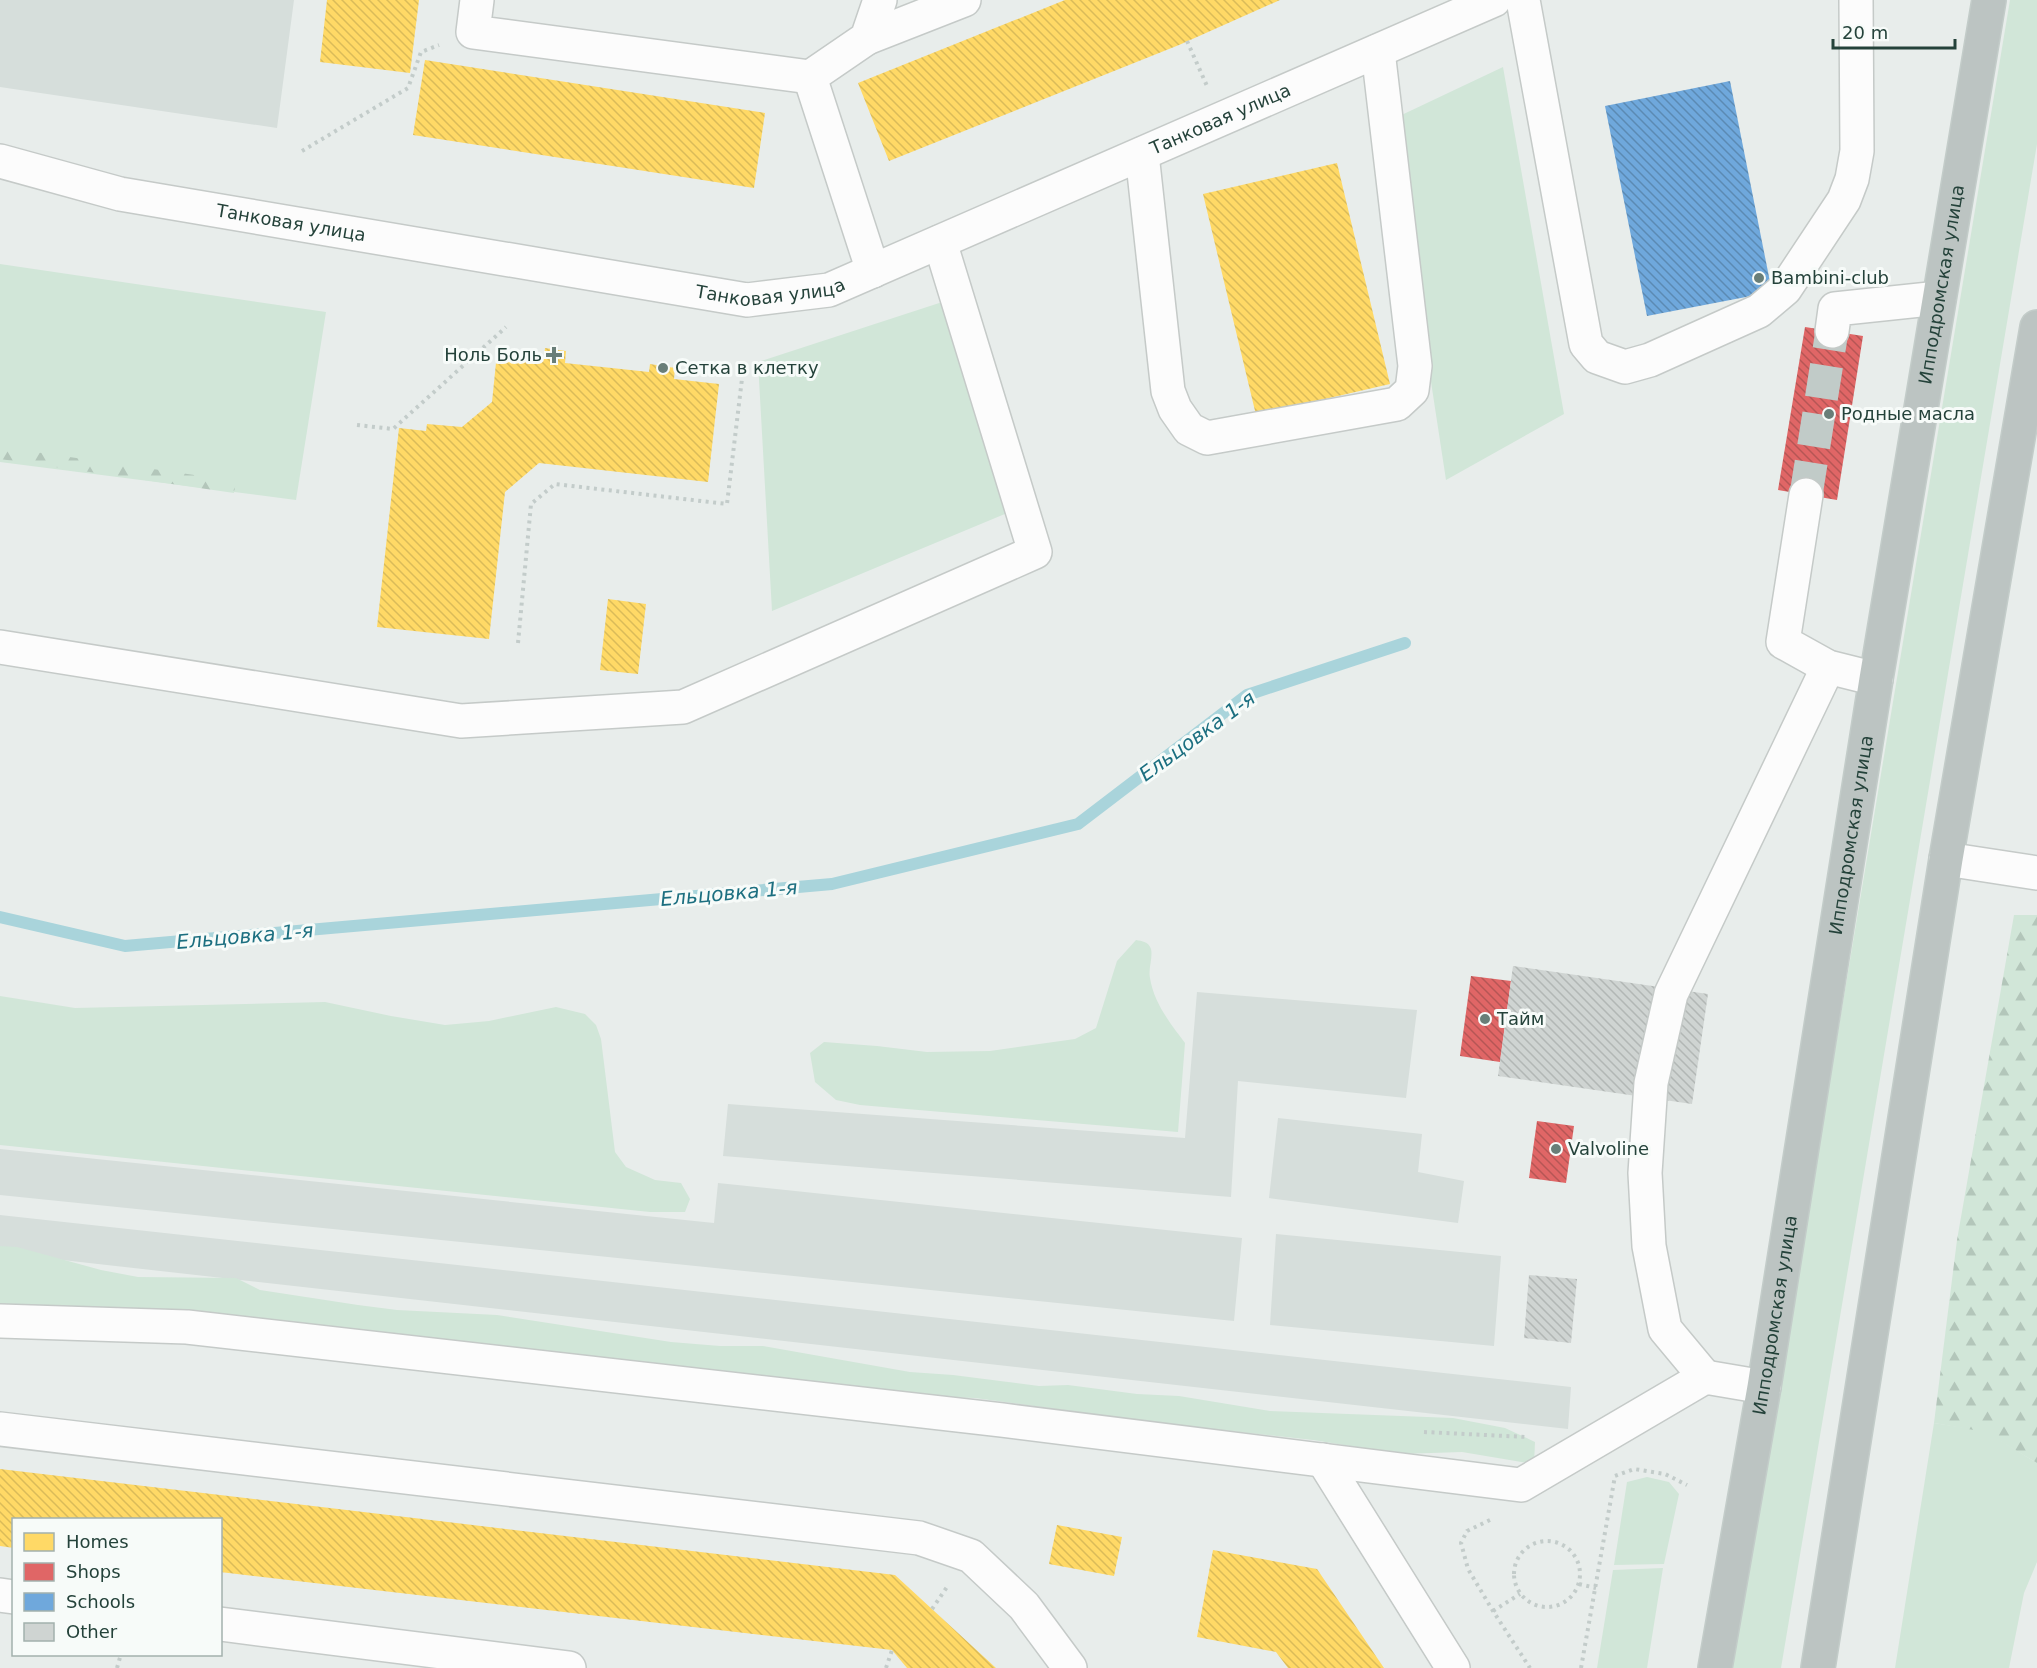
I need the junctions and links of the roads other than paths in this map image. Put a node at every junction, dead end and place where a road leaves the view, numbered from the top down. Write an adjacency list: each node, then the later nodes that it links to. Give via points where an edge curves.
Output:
1 (477, 0): 10 (street, via 473,32)
2 (880, 0): 8 (street)
3 (964, 0): 8 (street)
4 (1494, 0): 9 (street, Танковая улица)
5 (1523, 0): 6 (street, via 1586,344 1597,357 1625,367 1650,360 1758,311 1785,289 1844,200 1857,151)
6 (1856, 0)
7 (1989, 0): 15 (highway, Ипподромская улица)
8 (867, 38): 10 (street)
9 (1378, 51): 11 (street, Танковая улица); 11 (street, via 1415,366 1412,390 1397,404 1207,438 1189,429 1168,391)
10 (810, 77): 14 (street)
11 (1142, 154): 13 (street, Танковая улица)
12 (0, 161): 14 (street, Танковая улица, via 120,194 747,300 829,290)
13 (940, 242): 14 (street, Танковая улица); 19 (street, via 1035,552 683,707 461,721)
14 (873, 271)
15 (1939, 298): 17 (street, via 1835,309); 21 (highway, Ипподромская улица)
16 (2037, 327): 22 (highway)
17 (1832, 331)
18 (1806, 495): 20 (street, via 1783,642)
19 (0, 647)
20 (1827, 667): 21 (street); 25 (street, via 1671,994 1651,1083 1645,1173 1649,1246 1665,1329)
21 (1876, 679): 26 (highway, Ипподромская улица)
22 (1946, 859): 23 (street); 34 (highway)
23 (2037, 873)
24 (0, 1321): 28 (street, via 199,1328)
25 (1705, 1377): 26 (street); 28 (street, via 1521,1485)
26 (1764, 1387): 33 (highway, Ипподромская улица)
27 (0, 1429): 31 (street, via 919,1538 971,1556 1024,1606)
28 (1323, 1460): 32 (street)
29 (222, 1624): 30 (street)
30 (568, 1668)
31 (1070, 1668)
32 (1453, 1668)
33 (1715, 1668)
34 (1818, 1668)

